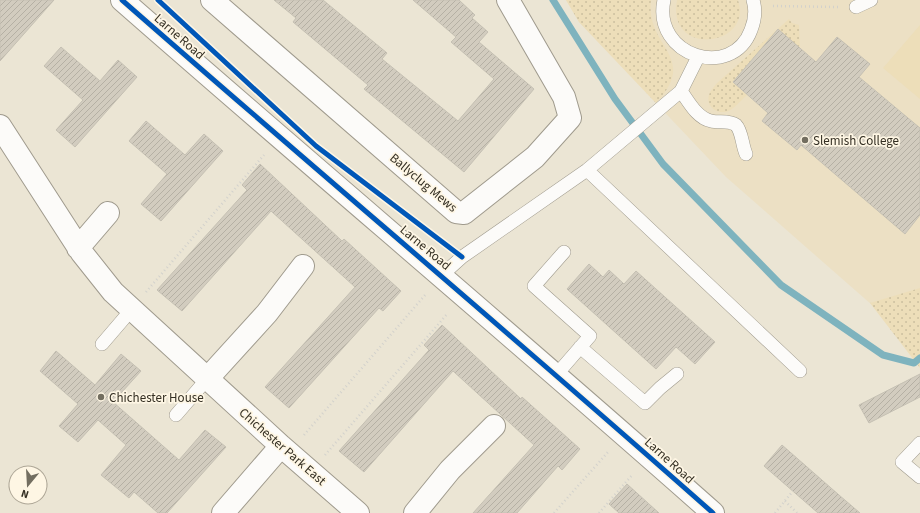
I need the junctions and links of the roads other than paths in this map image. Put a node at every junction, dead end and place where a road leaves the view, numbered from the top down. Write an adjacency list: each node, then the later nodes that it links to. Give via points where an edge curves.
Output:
1 (122, 0): 17 (street, Larne Road, via 279,138)
2 (212, 0): 3 (street, Ballyclug Mews, via 456,212 464,213 535,157 570,118 564,97)
3 (508, 0)
4 (664, 0): 8 (lane, via 664,25 671,39 683,50)
5 (872, 0): 7 (lane)
6 (754, 3): 8 (lane, via 754,21 749,35 739,46 727,54 712,58)
7 (856, 7)
8 (698, 57): 9 (lane)
9 (681, 91): 11 (lane, via 701,116 711,121 730,122 736,126); 12 (lane)
10 (0, 126): 14 (street, Chichester Park East)
11 (746, 154)
12 (587, 170): 17 (lane, via 462,257); 21 (lane)
13 (108, 213): 14 (street)
14 (78, 248): 18 (street, Chichester Park East, via 113,292)
15 (564, 252): 20 (lane, via 534,286 590,336)
16 (303, 266): 24 (street, via 267,313)
17 (442, 275): 22 (street, Larne Road)
18 (132, 309): 19 (lane); 24 (street, Chichester Park East)
19 (102, 344)
20 (580, 347): 22 (lane); 23 (lane, via 646,404)
21 (800, 371)
22 (557, 374): 33 (street, Larne Road)
23 (677, 374)
24 (207, 379): 25 (lane); 28 (street, Chichester Park East)
25 (176, 415)
26 (494, 426): 32 (street, via 450,470)
27 (920, 443): 29 (lane, via 902,462)
28 (285, 449): 30 (street); 31 (street, Chichester Park East)
29 (920, 477)
30 (223, 513)
31 (358, 513)
32 (415, 513)
33 (714, 513)

